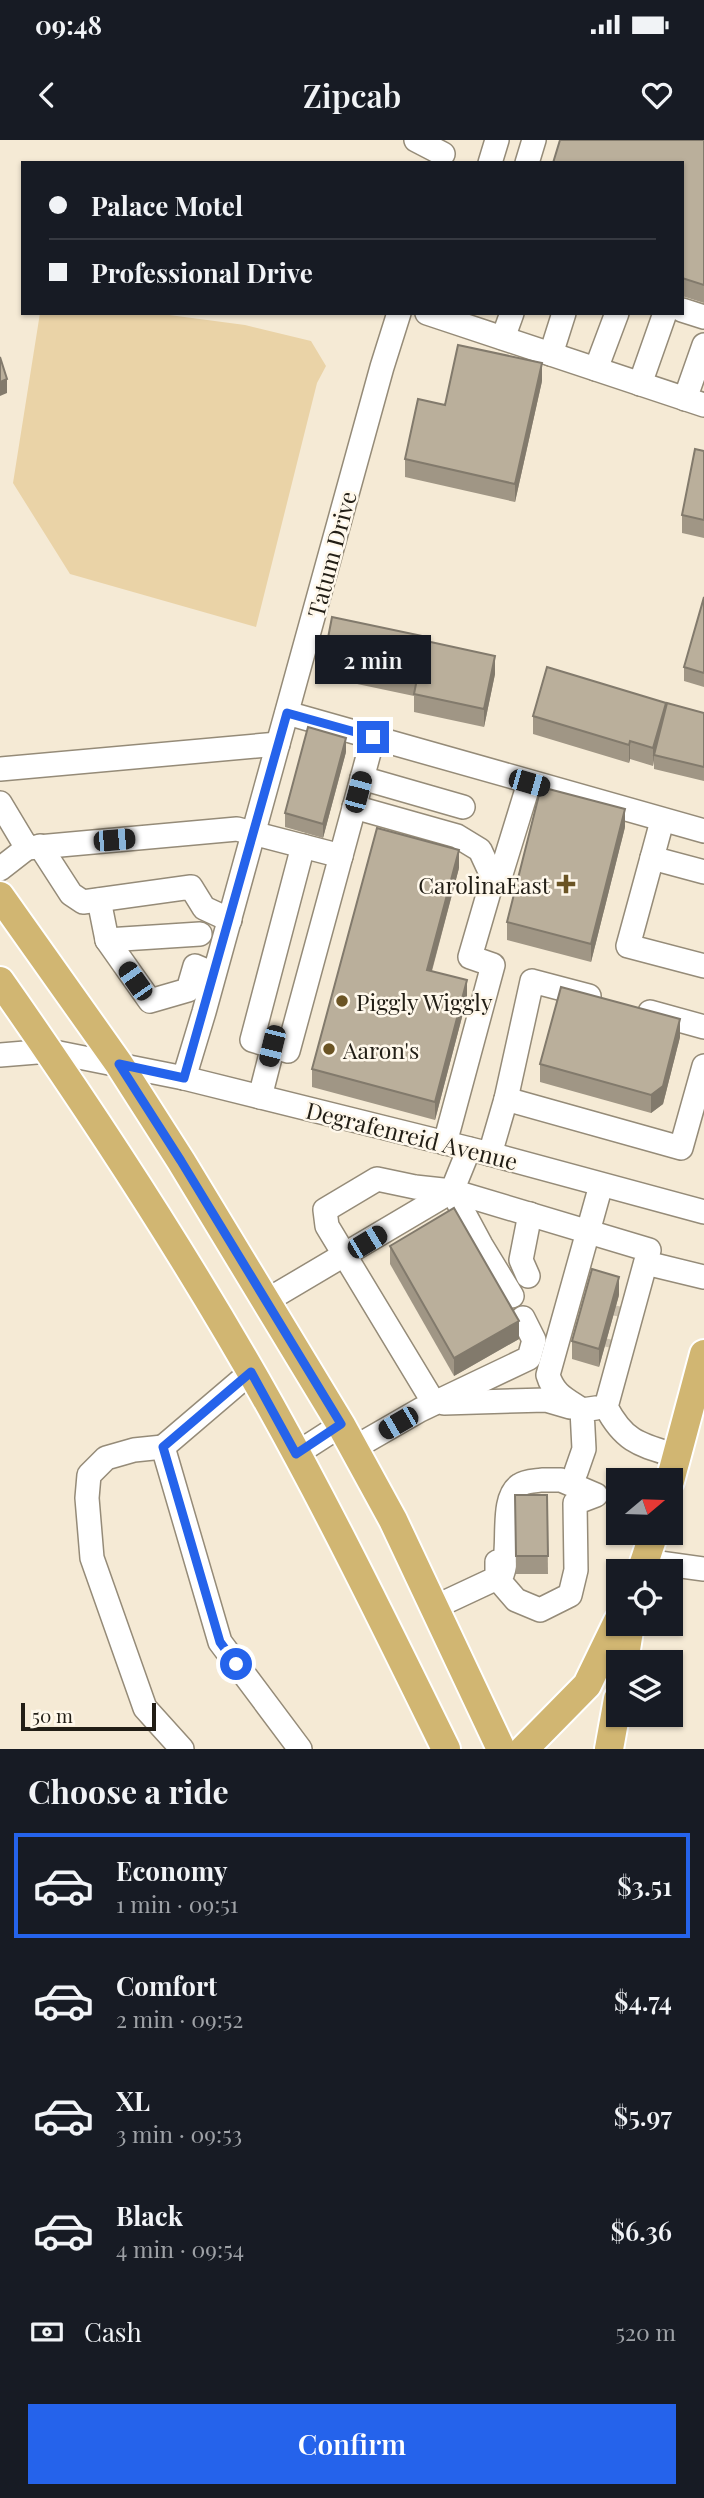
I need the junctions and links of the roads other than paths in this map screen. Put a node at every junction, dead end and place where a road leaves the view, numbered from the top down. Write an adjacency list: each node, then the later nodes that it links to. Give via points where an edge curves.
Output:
1 (416, 140): 4 (street)
2 (497, 140): 5 (street)
3 (534, 140): 6 (street)
4 (444, 152)
5 (491, 161)
6 (528, 161)
7 (684, 311): 14 (street)
8 (398, 315): 22 (street, Tatum Drive)
9 (438, 315): 15 (street)
10 (511, 315): 16 (street)
11 (563, 315): 18 (street)
12 (616, 315): 19 (street)
13 (664, 315): 20 (street)
14 (704, 317)
15 (462, 319): 16 (street)
16 (503, 338): 18 (street)
17 (704, 345): 21 (street)
18 (551, 354): 19 (street)
19 (596, 369): 20 (street)
20 (640, 384): 21 (street)
21 (694, 402)
22 (287, 713): 23 (street); 24 (street, Tatum Drive)
23 (373, 737): 26 (street); 27 (street)
24 (278, 744): 25 (street); 33 (street, Tatum Drive)
25 (0, 769)
26 (362, 778): 29 (street); 30 (street)
27 (529, 783): 31 (street); 40 (street, via 501,874)
28 (0, 803): 35 (street)
29 (354, 807): 36 (street); 40 (street, via 457,836 480,850)
30 (463, 807)
31 (662, 821): 32 (street); 37 (street)
32 (704, 831)
33 (254, 833): 34 (street); 35 (street, via 237,829); 44 (street, Tatum Drive)
34 (303, 846): 36 (street); 51 (street, via 252,1040)
35 (34, 847): 38 (street); 42 (street, via 71,894 83,902)
36 (341, 856): 51 (street, via 288,1051)
37 (652, 858): 39 (street); 47 (street, via 628,946)
38 (0, 869)
39 (704, 873)
40 (493, 878): 59 (street, via 470,957 493,965)
41 (0, 896): 54 (main road)
42 (99, 900): 43 (street, via 191,887); 46 (street)
43 (204, 908): 44 (street); 45 (street)
44 (230, 920): 48 (street, Tatum Drive)
45 (200, 934): 46 (street); 48 (street)
46 (107, 940): 48 (street, via 150,1001 188,990)
47 (704, 967)
48 (204, 970): 56 (street, Tatum Drive)
49 (0, 981): 52 (main road)
50 (704, 1027): 58 (street, via 532,981)
51 (272, 1046): 57 (street)
52 (49, 1051): 53 (street, Degrafenreid Avenue); 54 (street, Degrafenreid Avenue); 75 (main road)
53 (0, 1055)
54 (119, 1064): 56 (street, Degrafenreid Avenue); 72 (main road)
55 (704, 1066): 58 (street, via 681,1148)
56 (184, 1078): 57 (street, Degrafenreid Avenue)
57 (260, 1097): 59 (street, Degrafenreid Avenue)
58 (506, 1099): 60 (street)
59 (444, 1143): 60 (street, Degrafenreid Avenue)
60 (480, 1151): 61 (street, Degrafenreid Avenue); 62 (street)
61 (600, 1185): 63 (street, Degrafenreid Avenue); 65 (street)
62 (453, 1191): 64 (street); 66 (street); 66 (street, via 377,1179 325,1210 327,1226); 71 (street)
63 (704, 1212)
64 (530, 1214): 65 (street); 68 (street, via 521,1260)
65 (588, 1231): 67 (street, via 649,1250); 78 (street, via 548,1375 552,1387)
66 (345, 1255): 72 (street); 77 (street)
67 (646, 1263): 69 (street); 70 (street)
68 (528, 1276)
69 (704, 1277)
70 (639, 1287): 76 (street); 76 (street, via 621,1297 608,1343 603,1364)
71 (512, 1296)
72 (266, 1301): 79 (main road)
73 (523, 1318): 77 (street, via 534,1339 528,1358)
74 (704, 1354): 82 (main road)
75 (251, 1372): 80 (street); 81 (main road)
76 (608, 1399): 78 (street); 82 (street, via 615,1423 635,1443)
77 (434, 1403): 78 (street, via 546,1400); 79 (street)
78 (582, 1410): 83 (street, via 584,1449)
79 (348, 1436): 81 (street); 90 (main road)
80 (163, 1447): 93 (street, via 106,1458 89,1475 86,1498 92,1558 145,1708); 94 (street, via 220,1642)
81 (296, 1454): 95 (main road)
82 (674, 1468)
83 (576, 1472): 84 (street); 89 (street, via 532,1470 508,1480 496,1493)
84 (606, 1496)
85 (606, 1497): 89 (street, via 575,1503 576,1570 570,1595 540,1610 516,1600)
86 (606, 1497): 89 (street, via 561,1480 521,1484 508,1504 507,1564)
87 (683, 1568): 88 (street)
88 (704, 1569)
89 (497, 1578): 90 (street)
90 (435, 1607): 96 (main road)
91 (611, 1636): 97 (main road, via 587,1685)
92 (613, 1727): 98 (main road)
93 (182, 1749)
94 (300, 1749)
95 (446, 1749)
96 (501, 1749)
97 (524, 1749)
98 (609, 1749)

